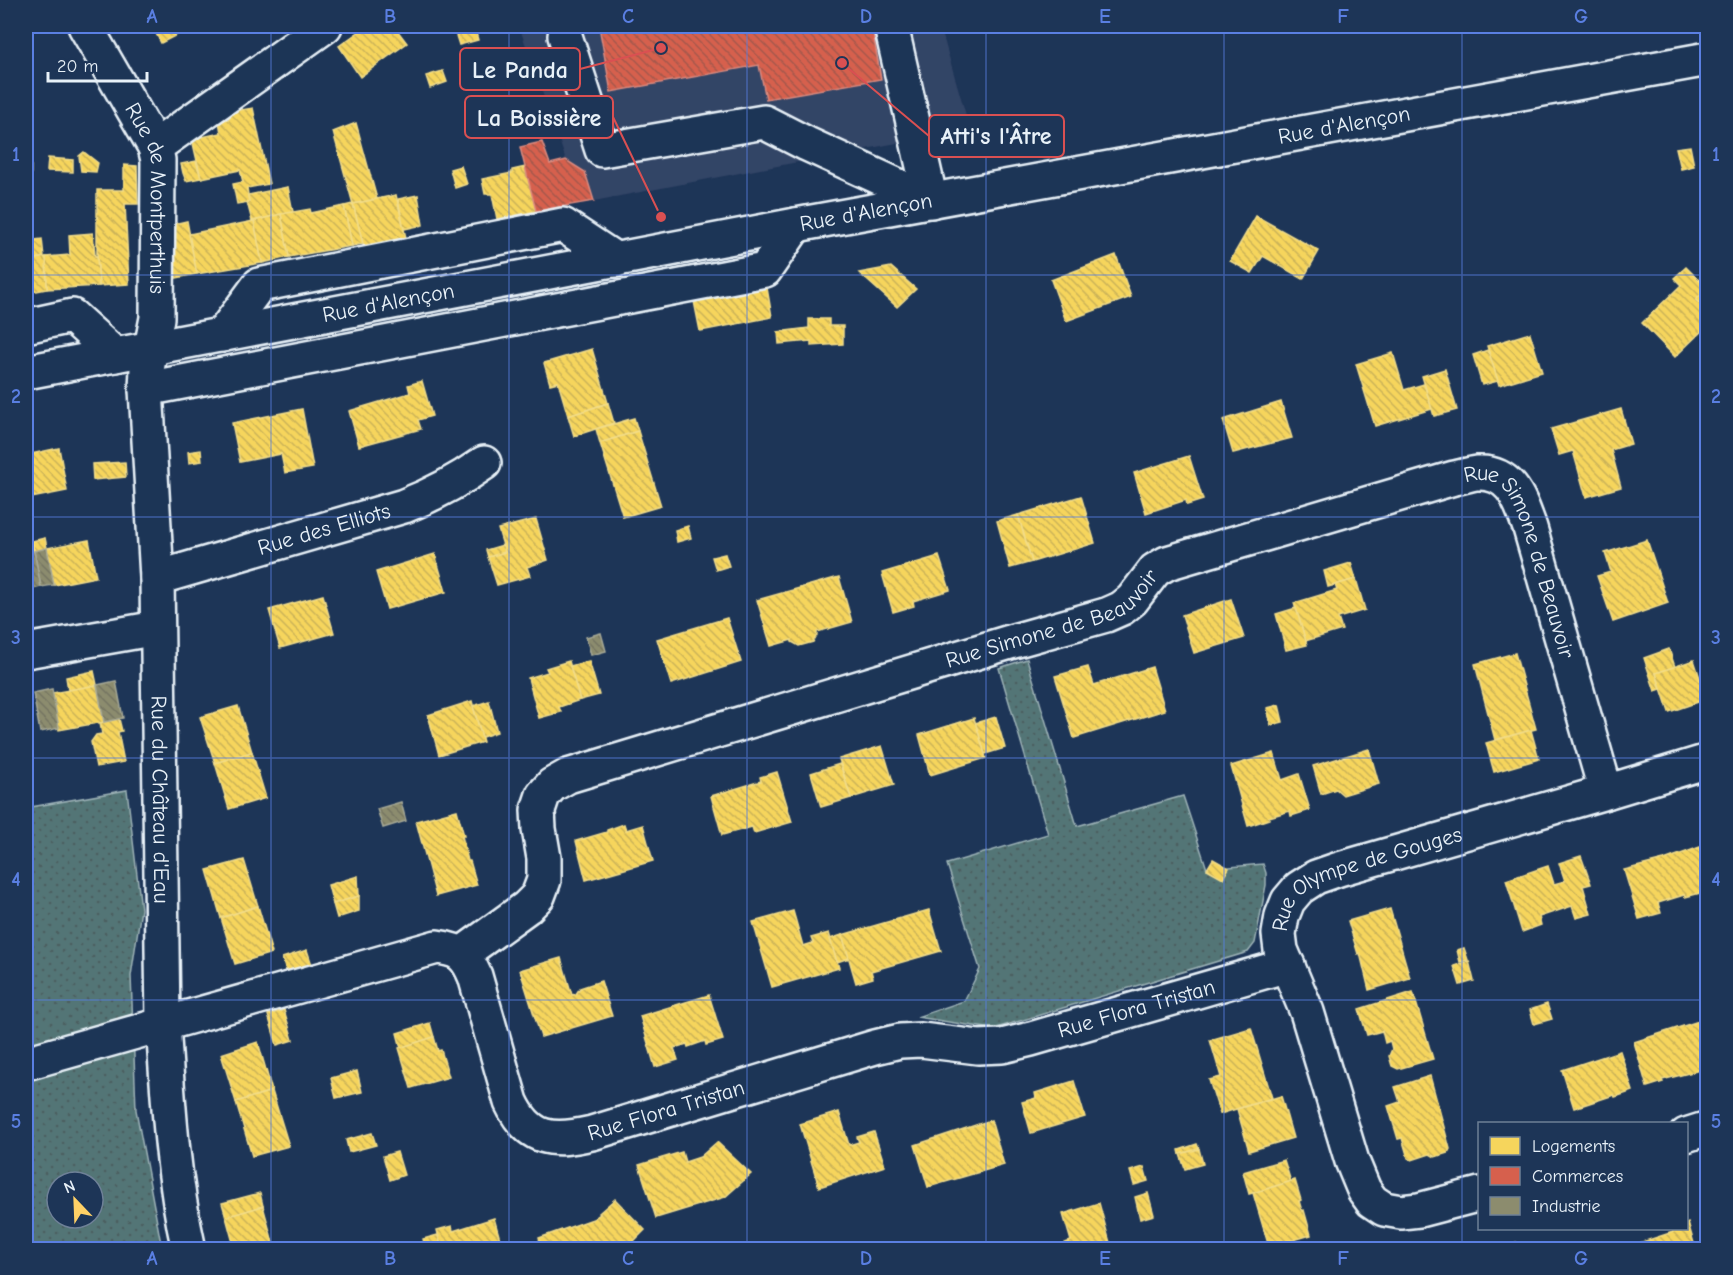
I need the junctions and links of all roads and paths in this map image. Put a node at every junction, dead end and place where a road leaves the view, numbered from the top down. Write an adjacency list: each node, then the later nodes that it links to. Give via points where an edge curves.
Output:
1 (85, 26): 6 (street, Rue de Montperthuis)
2 (325, 26): 6 (street)
3 (891, 26): 7 (street)
4 (565, 36): 7 (street, via 602,150 764,122)
5 (1707, 59): 7 (street, Rue d'Alençon)
6 (155, 147): 12 (street, Rue de Montperthuis, via 157,318)
7 (932, 201): 8 (street, Rue d'Alençon)
8 (796, 225): 9 (street, Rue d'Alençon); 15 (street, via 765,270)
9 (615, 260): 11 (street, Rue d'Alençon); 11 (street, via 563,225 259,285)
10 (26, 326): 13 (street, via 72,316)
11 (222, 335): 12 (street, Rue d'Alençon)
12 (151, 348): 13 (street, Rue d'Alençon); 15 (street, Rue du Château d'Eau)
13 (115, 355): 14 (street, Rue d'Alençon)
14 (26, 372)
15 (146, 389): 17 (street, Rue du Château d'Eau)
16 (484, 463): 17 (street, Rue des Elliots, via 460,480 404,506)
17 (157, 578): 18 (street, Rue du Château d'Eau)
18 (157, 628): 19 (street); 24 (street, Rue du Château d'Eau)
19 (26, 651)
20 (1707, 761): 21 (street, Rue Olympe de Gouges)
21 (1606, 792): 22 (street, Rue Simone de Beauvoir, via 1520,501 1506,480 1477,473 1167,563 1155,570 1132,600 1106,615 568,776 543,795 538,810 544,880 538,896); 23 (street, Rue Olympe de Gouges, via 1316,877 1299,888 1282,916 1279,934)
22 (462, 954): 23 (street, Rue Flora Tristan, via 475,976 511,1102 526,1126 537,1134 554,1138 592,1133 900,1041 1002,1046); 24 (street, via 437,946)
23 (1288, 965): 28 (street, Rue Olympe de Gouges, via 1307,1012 1352,1161 1372,1201 1384,1209 1401,1212)
24 (163, 1023): 25 (street); 29 (street, Rue du Château d'Eau, via 180,1211)
25 (26, 1063)
26 (1707, 1128): 27 (street)
27 (1688, 1134)
28 (1478, 1194)
29 (189, 1250)

